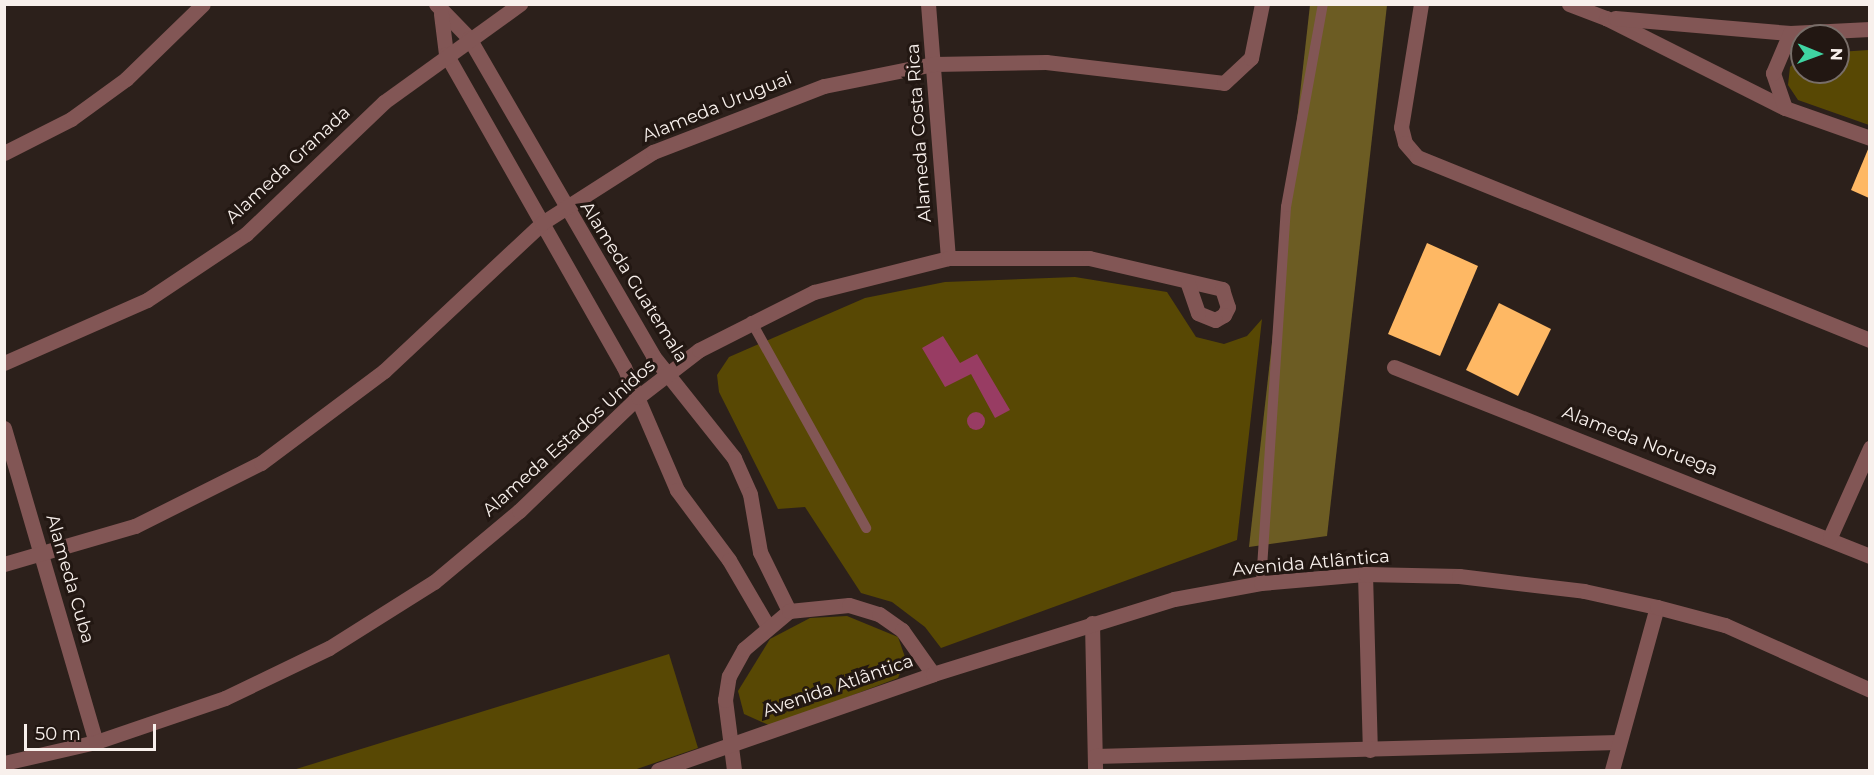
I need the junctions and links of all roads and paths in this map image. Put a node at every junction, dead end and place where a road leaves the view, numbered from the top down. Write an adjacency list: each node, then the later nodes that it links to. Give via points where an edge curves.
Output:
1 (203, 4): 18 (street, via 117,85 71,119)
2 (520, 4): 13 (street, Alameda Granada)
3 (928, 4): 15 (street, Alameda Costa Rica)
4 (1262, 4): 15 (street, Alameda Uruguai, via 1251,58 1224,83 1046,62)
5 (1323, 4): 37 (lane, via 1286,207)
6 (1421, 4): 24 (street, via 1401,127 1405,143 1417,157)
7 (1569, 4): 9 (street)
8 (439, 9): 13 (street, Alameda Guatemala); 14 (street, Alameda Guatemala)
9 (1606, 18): 12 (street); 16 (street)
10 (1869, 29): 11 (street)
11 (1850, 30)
12 (1790, 33): 16 (street, via 1773,73)
13 (469, 38): 14 (street, Alameda Granada); 19 (street, Alameda Guatemala)
14 (446, 54): 20 (street, Alameda Guatemala); 25 (street, Alameda Granada, via 384,102 246,234 147,300)
15 (933, 64): 19 (street, Alameda Uruguai, via 824,86 735,116 653,152); 21 (street, Alameda Costa Rica)
16 (1785, 108): 17 (street)
17 (1869, 138)
18 (4, 153)
19 (564, 206): 20 (street, Alameda Uruguai); 27 (street, Alameda Guatemala)
20 (542, 223): 28 (street, Alameda Guatemala); 33 (street, Alameda Uruguai, via 384,371 261,463 135,526)
21 (948, 258): 22 (street, Alameda Estados Unidos, via 1089,258 1148,269); 23 (street, Alameda Estados Unidos, via 814,292)
22 (1188, 284)
23 (751, 321): 27 (street, Alameda Estados Unidos); 31 (lane)
24 (1869, 340)
25 (4, 363)
26 (1394, 367): 32 (street, Alameda Noruega)
27 (667, 375): 28 (street, Alameda Estados Unidos); 39 (street, Alameda Guatemala, via 734,458 750,494 760,552)
28 (638, 397): 41 (street, Alameda Guatemala, via 676,490 729,560); 44 (street, Alameda Estados Unidos, via 519,511 434,582 329,648 235,693)
29 (4, 428): 33 (street, Alameda Cuba)
30 (1869, 448): 32 (street)
31 (866, 528)
32 (1830, 537): 34 (street, Alameda Noruega)
33 (43, 555): 35 (street, Alameda Uruguai); 44 (street, Alameda Cuba)
34 (1869, 556)
35 (4, 564)
36 (1365, 574): 37 (street, Avenida Atlântica); 38 (street, Avenida Atlântica, via 1459,576 1584,591); 47 (street)
37 (1261, 583): 40 (street, Avenida Atlântica, via 1174,599)
38 (1657, 607): 43 (street, Avenida Atlântica, via 1725,625); 45 (street)
39 (789, 611): 41 (street); 42 (street, via 849,605 879,614 902,630)
40 (1092, 622): 42 (street, Avenida Atlântica); 49 (street)
41 (766, 625): 46 (street, via 729,676 725,700)
42 (933, 674): 46 (street, Avenida Atlântica)
43 (1869, 690)
44 (96, 742): 48 (street, Alameda Estados Unidos)
45 (1618, 742): 47 (street); 52 (street)
46 (733, 744): 50 (street, Avenida Atlântica); 51 (street)
47 (1370, 750): 49 (street)
48 (4, 764)
49 (1095, 764)
50 (658, 771)
51 (734, 771)
52 (1612, 771)

